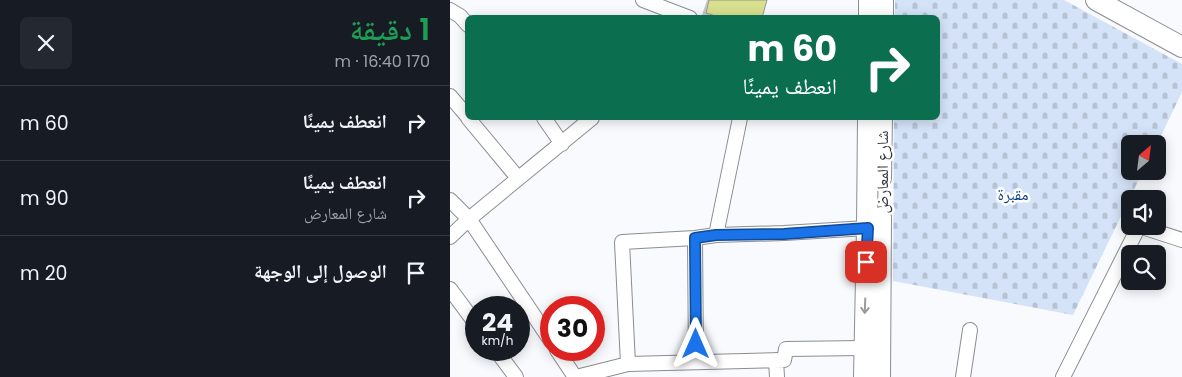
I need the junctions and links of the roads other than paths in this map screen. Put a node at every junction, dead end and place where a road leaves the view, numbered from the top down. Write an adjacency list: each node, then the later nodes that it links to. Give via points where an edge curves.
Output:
1 (643, 0): 6 (street)
2 (869, 0): 7 (street)
3 (883, 0): 8 (street)
4 (1096, 0): 10 (street)
5 (450, 10): 9 (street)
6 (669, 14)
7 (869, 15)
8 (883, 15)
9 (465, 22)
10 (1182, 47)
11 (450, 96): 12 (street)
12 (465, 114)
13 (470, 120): 20 (street)
14 (545, 120): 19 (street)
15 (590, 120): 19 (street)
16 (740, 120): 24 (street)
17 (868, 120): 23 (street, شارع المعارض)
18 (882, 120): 43 (street, شارع المعارض)
19 (562, 144): 20 (street)
20 (518, 178): 22 (street)
21 (450, 200): 22 (street)
22 (469, 219): 27 (street); 32 (street)
23 (868, 228): 24 (street); 34 (street, شارع المعارض, one-way to 34)
24 (716, 235): 28 (street)
25 (1135, 235): 45 (street)
26 (1166, 235): 29 (street)
27 (450, 237)
28 (695, 238): 38 (street); 39 (street, via 622,242)
29 (1182, 240)
30 (450, 289): 31 (street)
31 (465, 309)
32 (540, 325)
33 (970, 330): 44 (street)
34 (864, 348): 35 (street, via 786,349 784,360); 43 (street, شارع المعارض)
35 (776, 360): 38 (street); 42 (street)
36 (504, 361): 40 (street)
37 (565, 361): 41 (street)
38 (696, 362): 39 (street)
39 (628, 364): 41 (street)
40 (516, 377)
41 (576, 377)
42 (776, 377)
43 (877, 377)
44 (963, 377)
45 (1064, 377)

